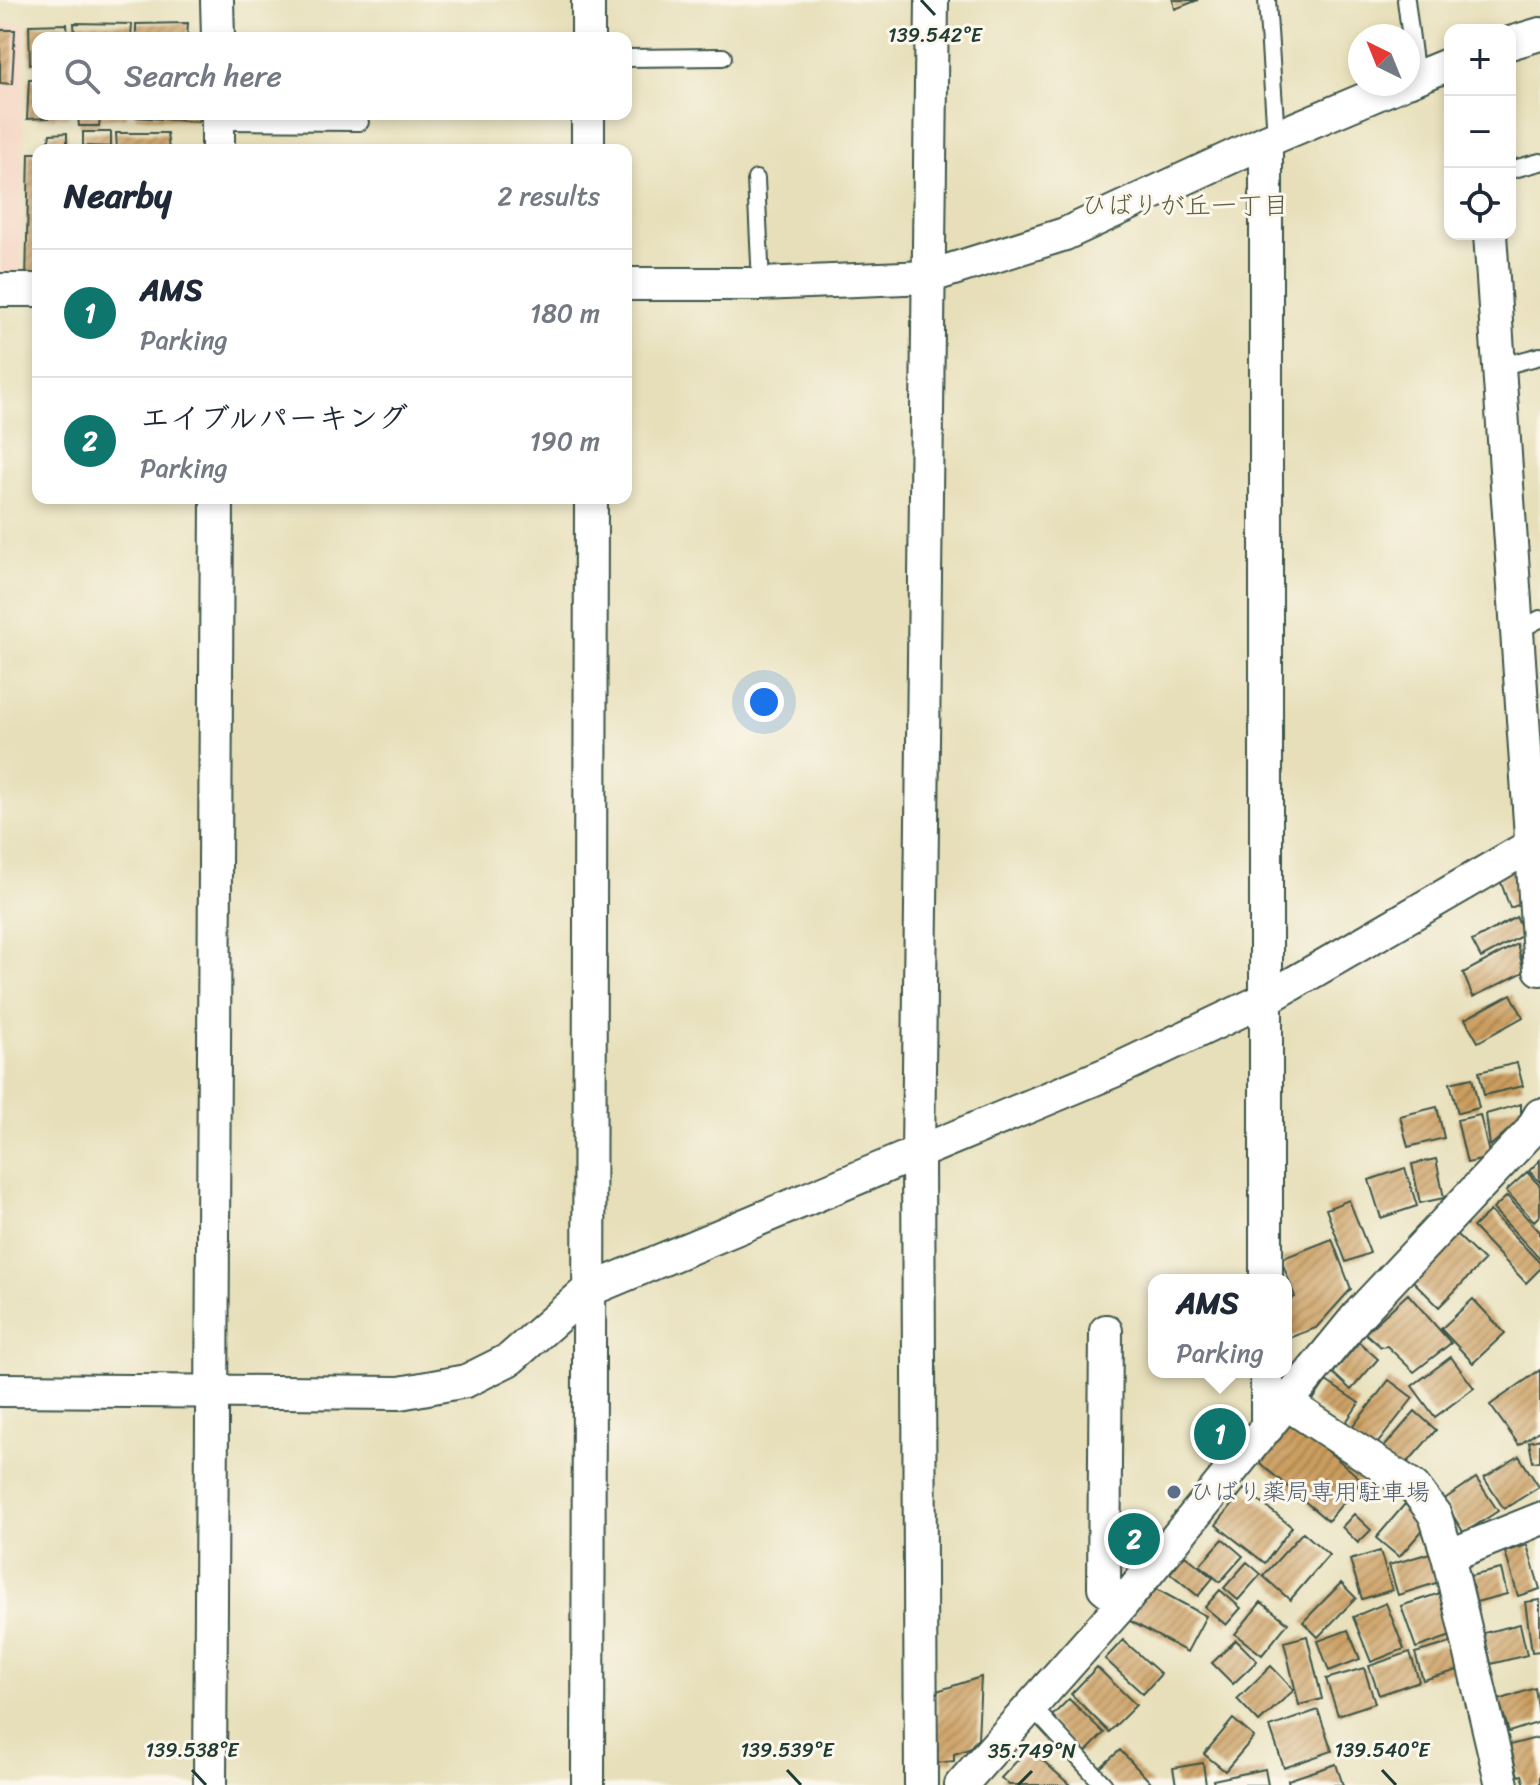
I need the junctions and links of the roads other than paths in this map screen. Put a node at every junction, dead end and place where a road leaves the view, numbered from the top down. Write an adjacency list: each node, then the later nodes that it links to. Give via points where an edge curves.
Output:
1 (217, 0): 7 (street)
2 (588, 0): 8 (street)
3 (932, 0): 25 (street)
4 (1267, 0): 19 (lane)
5 (1406, 0): 6 (lane)
6 (1407, 24)
7 (218, 32)
8 (588, 32)
9 (1540, 34): 10 (street)
10 (1516, 41)
11 (723, 57): 12 (lane)
12 (632, 58)
13 (1444, 66): 14 (street)
14 (1420, 76)
15 (1373, 96): 19 (street)
16 (588, 120): 20 (street)
17 (360, 122): 18 (lane)
18 (218, 128)
19 (1271, 139): 25 (street, via 1065,234); 37 (street)
20 (588, 144)
21 (1540, 162): 22 (lane)
22 (1516, 168)
23 (756, 179): 27 (lane)
24 (1490, 240): 31 (street)
25 (928, 277): 27 (street); 39 (street)
26 (632, 284): 27 (street)
27 (761, 284)
28 (0, 290): 29 (street)
29 (32, 290)
30 (1540, 356): 31 (lane)
31 (1499, 367): 34 (street)
32 (217, 504): 45 (street)
33 (591, 504): 41 (street)
34 (1528, 625): 35 (street)
35 (1536, 843): 36 (street); 37 (street)
36 (1540, 969)
37 (1266, 999): 39 (street); 40 (street)
38 (1540, 1115): 46 (street, via 1530,1132 1359,1314)
39 (918, 1154): 41 (street); 53 (street)
40 (1266, 1274)
41 (587, 1291): 45 (street, via 510,1359 466,1381 400,1393); 52 (street)
42 (1106, 1331): 49 (street, via 1104,1587)
43 (1268, 1378): 46 (street)
44 (0, 1390): 45 (street)
45 (210, 1390): 51 (street)
46 (1276, 1416): 48 (street, via 1414,1487 1435,1515); 49 (street)
47 (1540, 1519): 48 (street)
48 (1448, 1556): 56 (street)
49 (1123, 1603): 50 (street)
50 (1033, 1708): 54 (street); 55 (lane)
51 (210, 1785)
52 (588, 1785)
53 (921, 1785)
54 (961, 1785)
55 (1104, 1785)
56 (1502, 1785)

